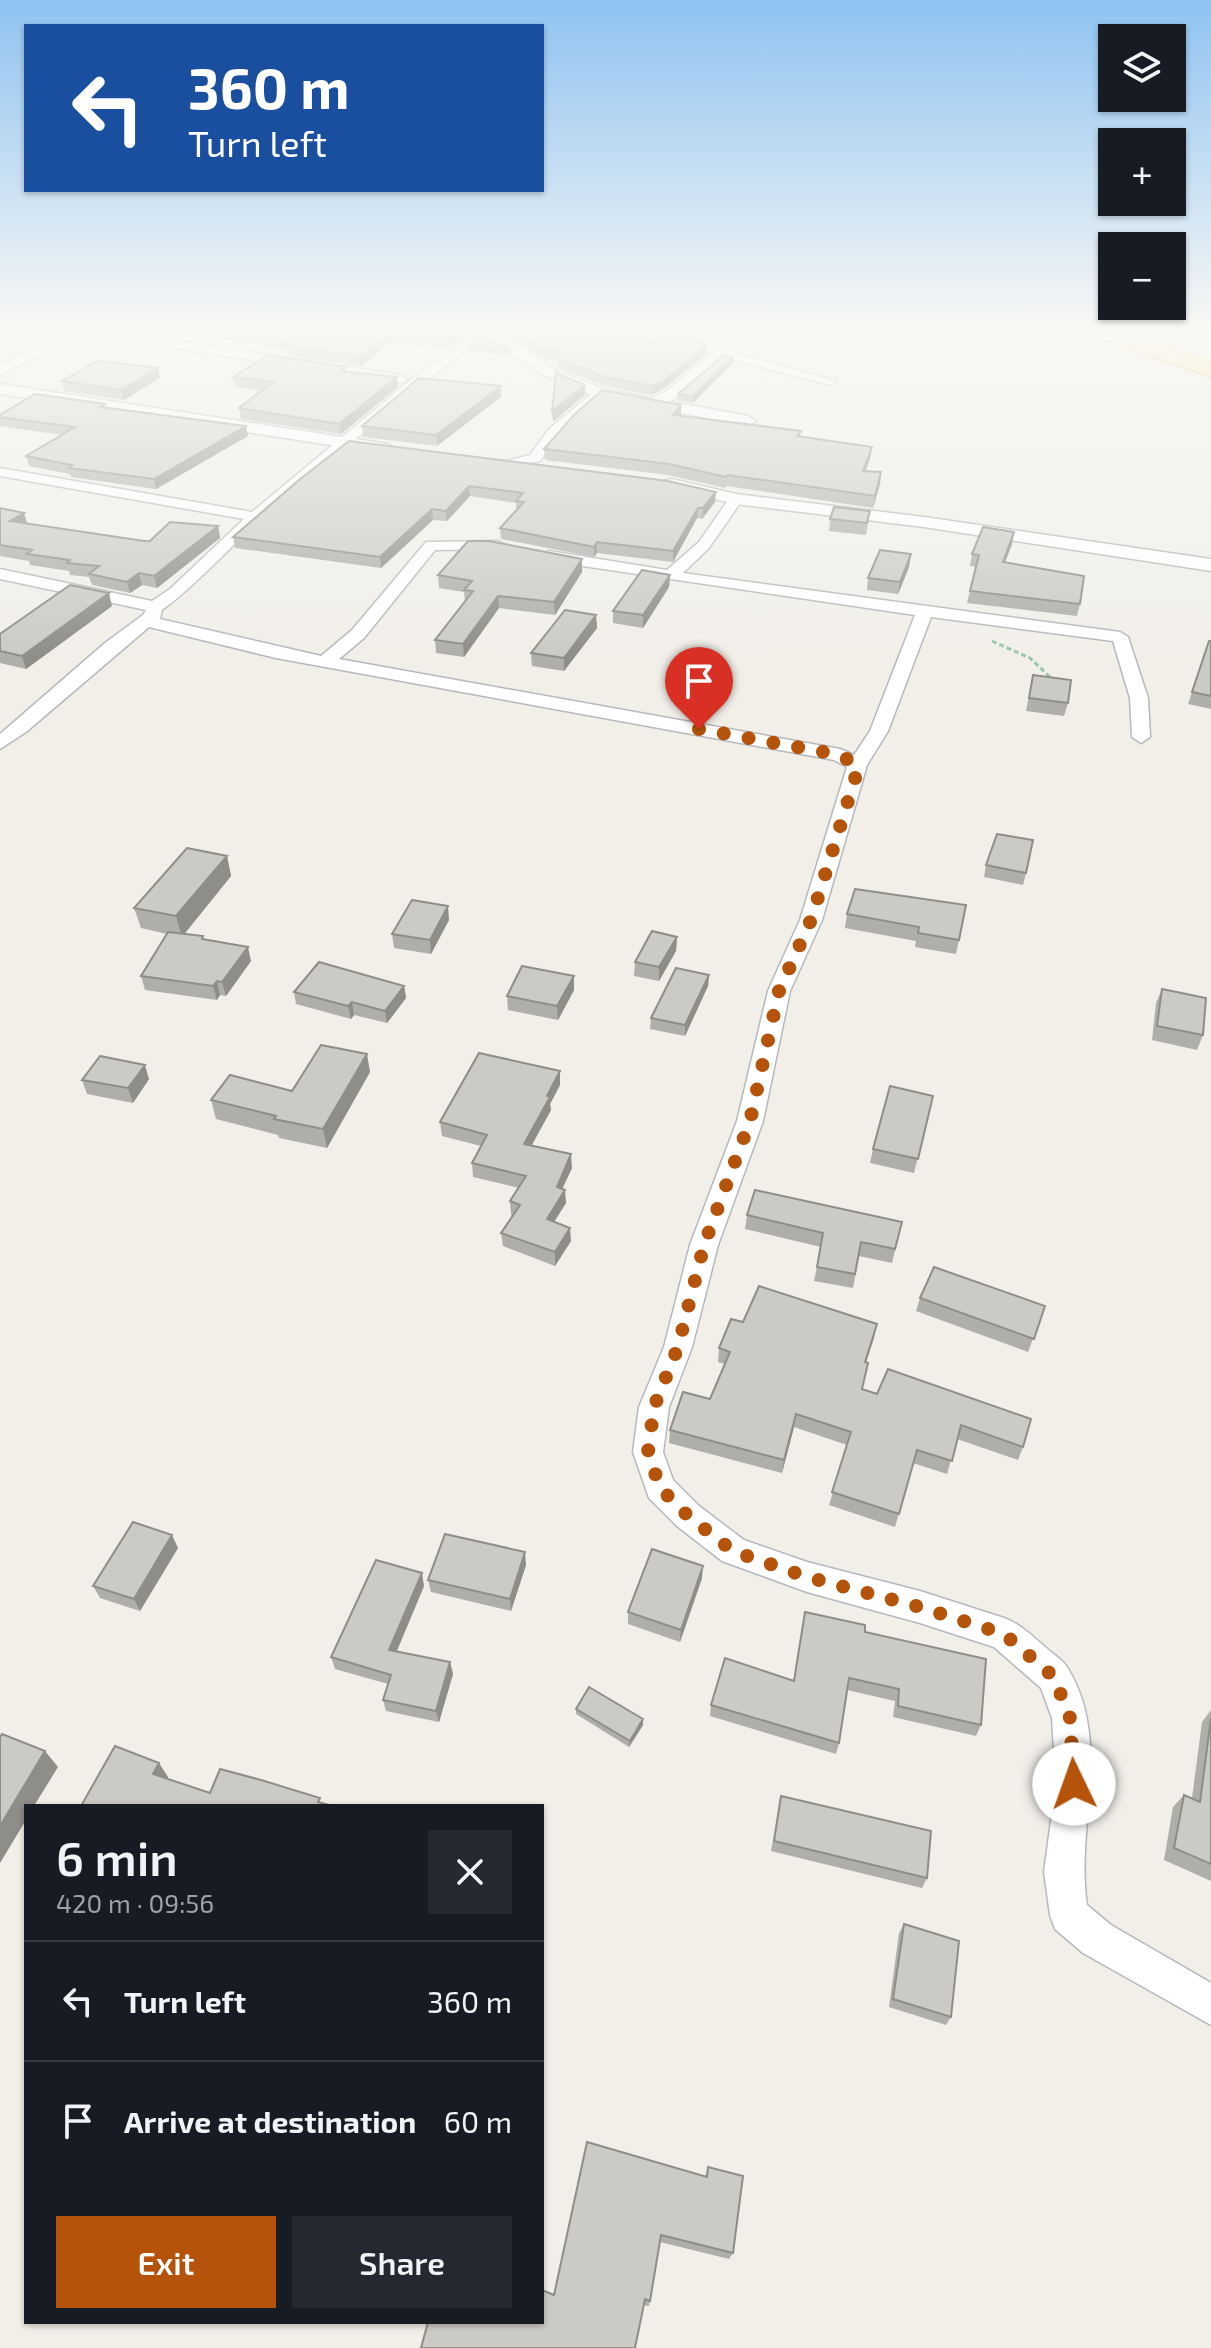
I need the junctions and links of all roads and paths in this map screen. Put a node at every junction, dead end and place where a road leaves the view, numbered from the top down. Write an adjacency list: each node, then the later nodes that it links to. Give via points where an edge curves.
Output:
1 (318, 439): 4 (street)
2 (351, 439): 4 (street)
3 (552, 439): 7 (street)
4 (346, 443): 5 (street); 11 (street)
5 (402, 451)
6 (505, 463): 7 (street)
7 (544, 465)
8 (0, 472): 11 (street)
9 (654, 482): 10 (street)
10 (736, 499): 12 (street); 14 (street, via 704,545)
11 (255, 517): 16 (street)
12 (1211, 565)
13 (0, 574): 16 (street)
14 (671, 575): 15 (street); 18 (street, via 490,545 431,545 358,634)
15 (925, 610): 17 (street); 22 (street, via 879,731)
16 (152, 613): 18 (street, via 154,623); 21 (street)
17 (972, 616): 19 (path, via 981,634 1030,658); 20 (street, via 1120,637 1139,698)
18 (326, 661): 22 (street, via 840,755)
19 (1062, 688)
20 (1141, 737)
21 (0, 743)
22 (857, 765): 23 (street, via 811,920 779,991 750,1121 704,1245 678,1347 654,1407 648,1452 660,1488 733,1551 1004,1634 1054,1677 1070,1718 1074,1784 1063,1872 1069,1915 1097,1939)
23 (1211, 2005)

